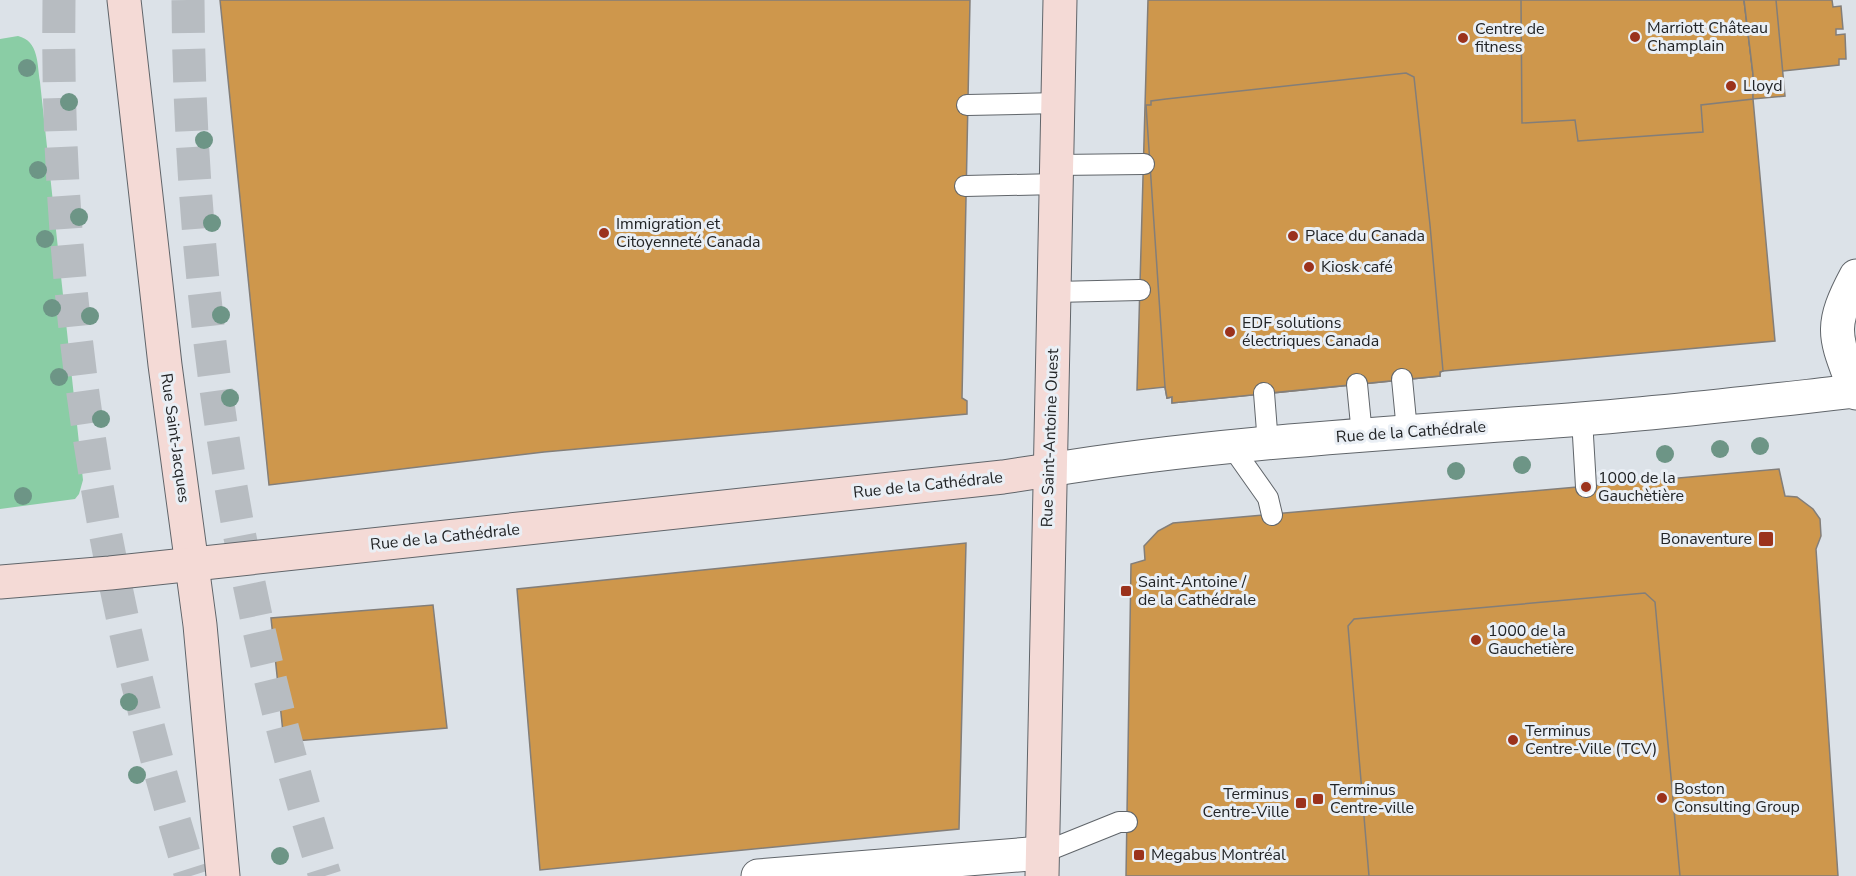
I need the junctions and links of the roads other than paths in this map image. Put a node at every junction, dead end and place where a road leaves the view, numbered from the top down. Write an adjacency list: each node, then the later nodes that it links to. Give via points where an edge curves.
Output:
1 (124, 0): 23 (main road, Rue Saint-Jacques)
2 (1060, 0): 3 (main road, Rue Saint-Antoine Ouest)
3 (1058, 103): 4 (lane); 6 (main road, Rue Saint-Antoine Ouest)
4 (967, 105)
5 (1144, 164): 6 (lane)
6 (1057, 174): 7 (lane); 10 (main road, Rue Saint-Antoine Ouest)
7 (965, 186)
8 (1856, 276): 13 (street, via 1840,307 1836,330)
9 (1140, 290): 10 (lane)
10 (1054, 292): 20 (main road, Rue Saint-Antoine Ouest)
11 (1402, 379): 16 (lane)
12 (1357, 384): 17 (lane)
13 (1856, 391): 15 (street, Rue de la Cathédrale)
14 (1264, 393): 18 (lane)
15 (1582, 419): 16 (street, Rue de la Cathédrale); 21 (lane)
16 (1407, 431): 17 (street, Rue de la Cathédrale)
17 (1362, 435): 18 (street, Rue de la Cathédrale)
18 (1268, 444): 19 (street, Rue de la Cathédrale)
19 (1232, 447): 20 (street, Rue de la Cathédrale, via 1131,456); 22 (lane, via 1268,498)
20 (1049, 470): 23 (main road, Rue de la Cathédrale); 26 (main road, Rue Saint-Antoine Ouest)
21 (1586, 487)
22 (1272, 515)
23 (191, 563): 24 (main road, Rue de la Cathédrale); 27 (main road, Rue Saint-Jacques)
24 (0, 582)
25 (1127, 822): 26 (lane, via 1119,822)
26 (1042, 865): 28 (street)
27 (223, 876)
28 (758, 876)

